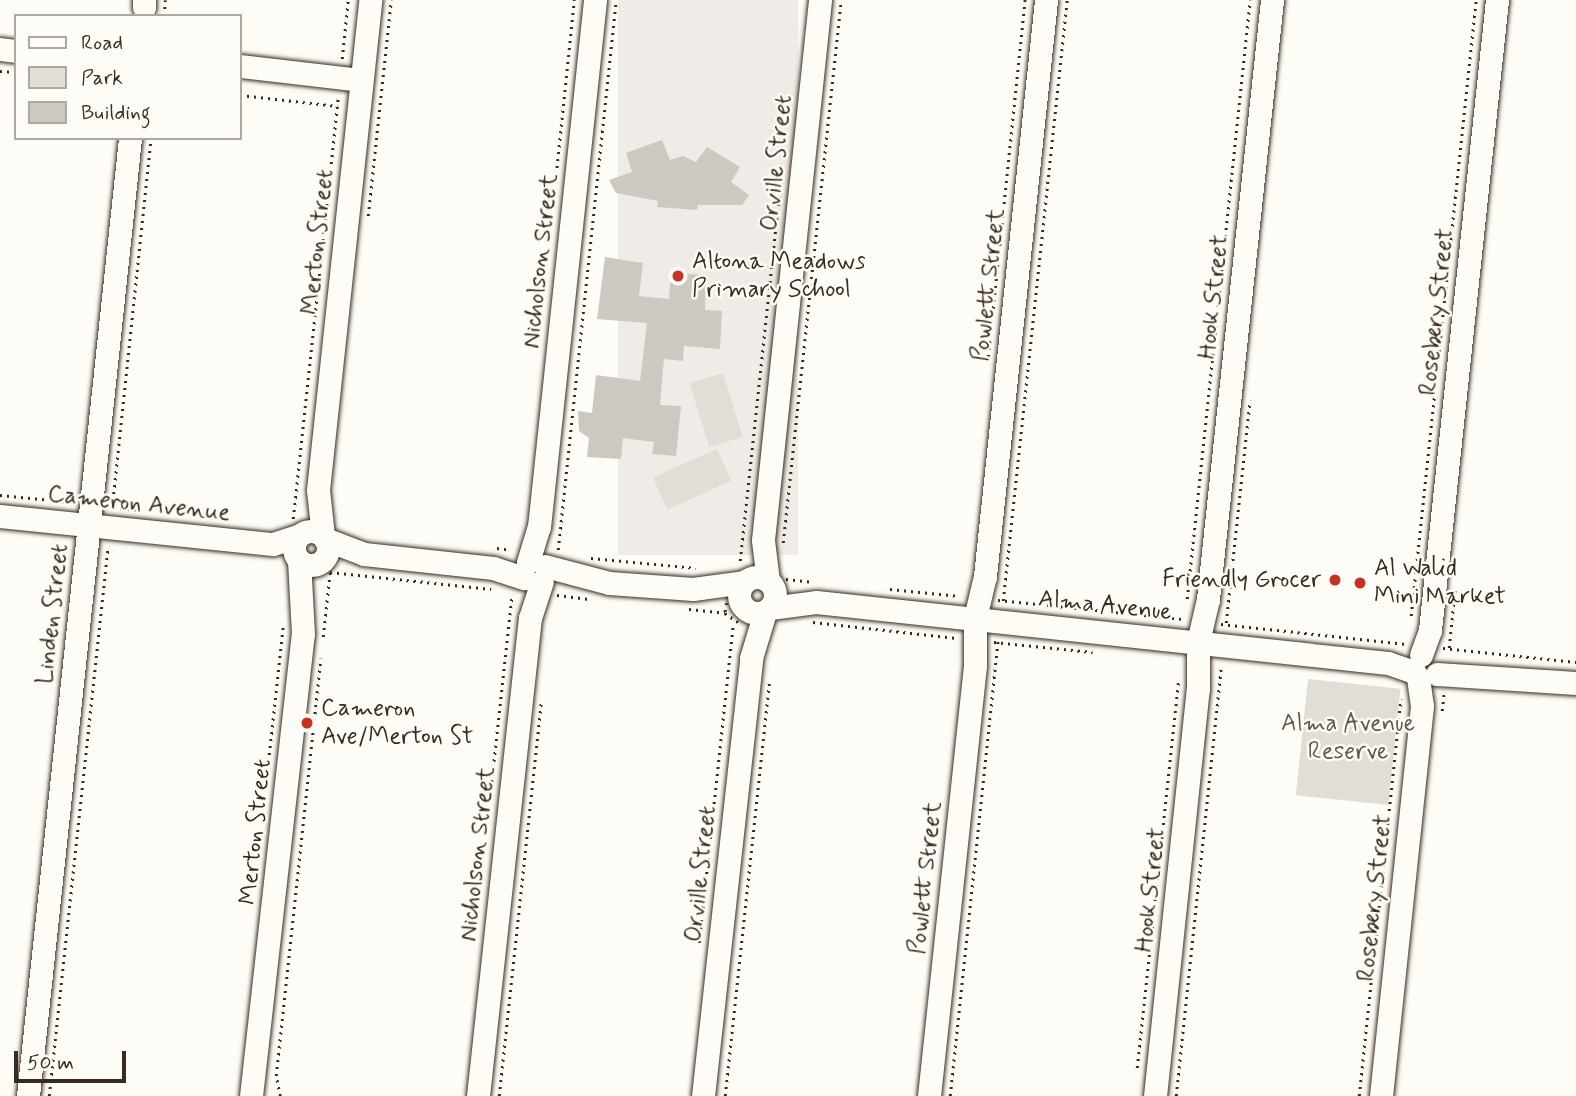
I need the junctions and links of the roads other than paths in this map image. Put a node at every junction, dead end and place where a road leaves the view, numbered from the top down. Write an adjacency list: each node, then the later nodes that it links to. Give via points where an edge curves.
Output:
1 (370, 0): 8 (street, Merton Street)
2 (595, 0): 13 (street, Nicholson Street)
3 (820, 0): 14 (street, Orville Street)
4 (1046, 0): 15 (street, Powlett Street)
5 (1272, 0): 16 (street, Hook Street)
6 (1497, 0): 17 (street, Rosebery Street)
7 (242, 68): 8 (street)
8 (343, 78): 12 (street, Merton Street, via 318,490)
9 (130, 140): 11 (street, Linden Street)
10 (0, 516): 11 (street, Cameron Avenue)
11 (100, 516): 12 (street, Cameron Avenue, via 273,544); 20 (street, Linden Street)
12 (307, 541): 13 (street, Alma Avenue, via 364,554 492,558); 19 (street, Merton Street, via 305,606)
13 (535, 569): 14 (street, Alma Avenue, via 577,563); 23 (street, Nicholson Street)
14 (755, 587): 15 (street, Alma Avenue); 24 (street, Orville Street, via 761,663)
15 (980, 599): 16 (street, Alma Avenue); 25 (street, Powlett Street)
16 (1201, 630): 17 (street, Alma Avenue, via 1388,663); 26 (street, Hook Street)
17 (1422, 656): 18 (street, Alma Avenue, via 1469,672); 27 (street, Rosebery Street, via 1422,706)
18 (1576, 682)
19 (257, 1064): 21 (street, Merton Street); 22 (street, Merton Street)
20 (28, 1096)
21 (251, 1096)
22 (258, 1096)
23 (478, 1096)
24 (703, 1096)
25 (929, 1096)
26 (1155, 1096)
27 (1381, 1096)

